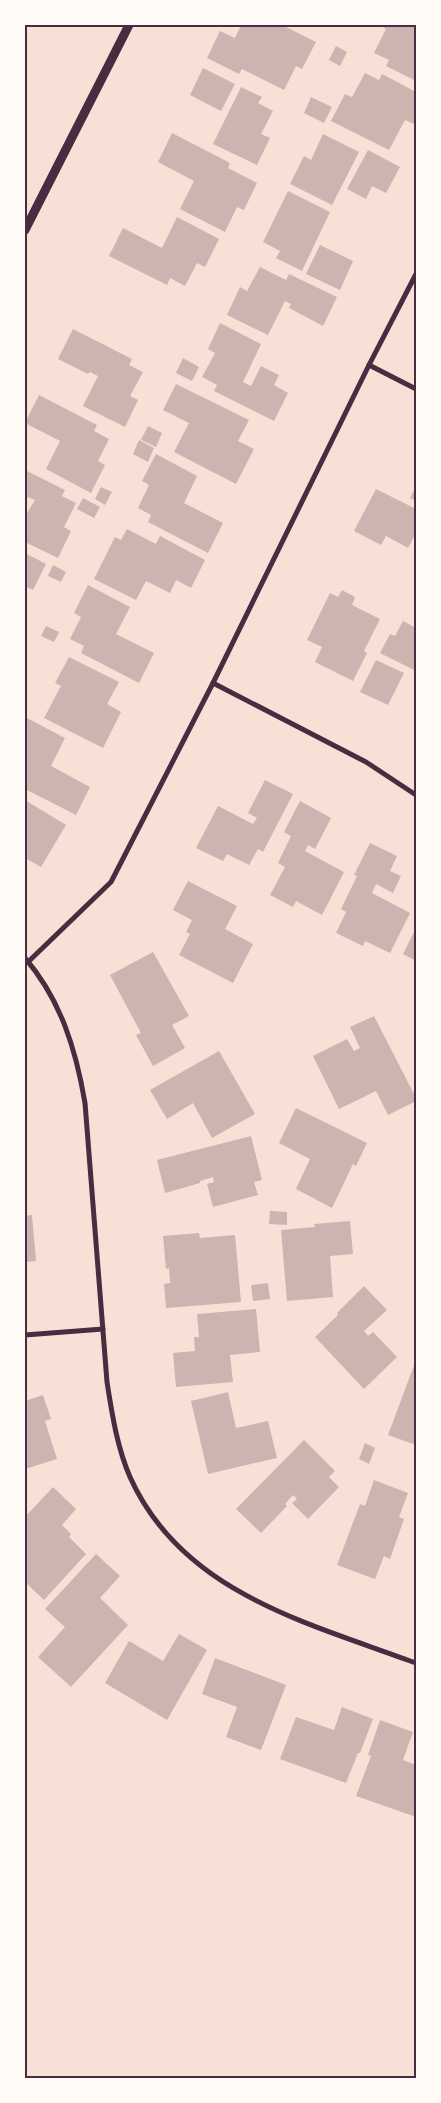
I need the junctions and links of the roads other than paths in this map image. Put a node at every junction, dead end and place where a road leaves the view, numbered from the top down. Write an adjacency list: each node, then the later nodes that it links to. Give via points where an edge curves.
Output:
1 (129, 25): 2 (street)
2 (25, 230)
3 (416, 274): 4 (street)
4 (369, 365): 5 (street); 6 (street)
5 (416, 389)
6 (213, 683): 7 (street, via 366,762); 8 (street, via 111,882)
7 (416, 795)
8 (27, 960): 9 (street, via 46,986 65,1022 80,1073)
9 (103, 1329): 10 (street); 11 (street, via 106,1382 120,1450 130,1477 162,1529 214,1577 248,1598)
10 (25, 1335)
11 (415, 1661)

